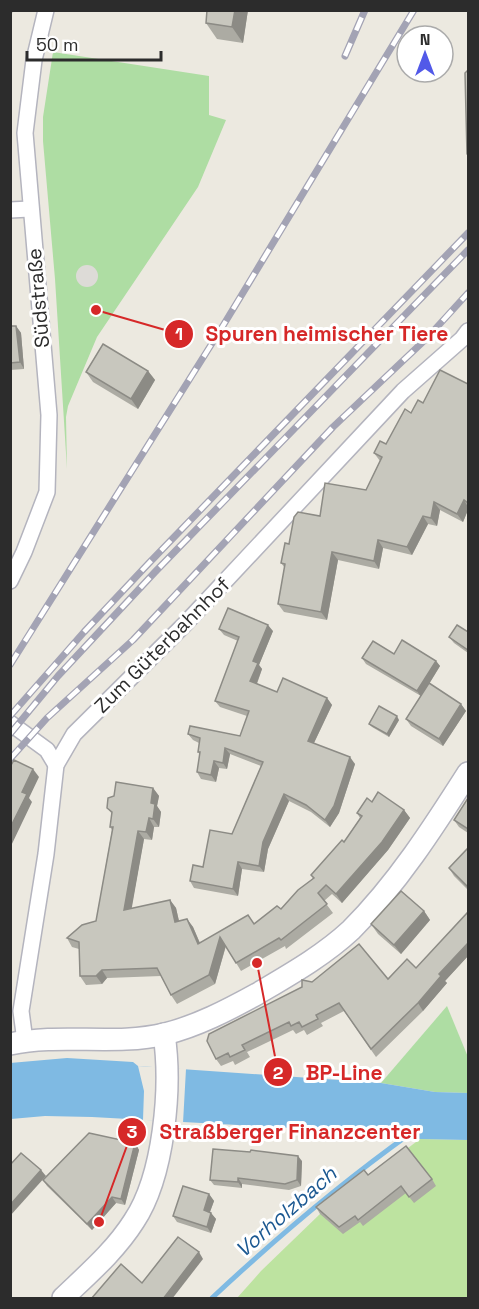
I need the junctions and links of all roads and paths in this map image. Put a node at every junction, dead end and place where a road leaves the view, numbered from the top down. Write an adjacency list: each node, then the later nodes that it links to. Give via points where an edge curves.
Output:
1 (46, 10): 2 (street, Südstraße, via 34,60 25,133)
2 (30, 209): 3 (street); 5 (street, Südstraße, via 49,415 49,458 47,492)
3 (10, 210)
4 (468, 331): 7 (street, Zum Güterbahnhof, via 403,391 214,594 74,734)
5 (10, 580)
6 (10, 723): 7 (street, via 47,750)
7 (56, 765): 10 (street, Zum Güterbahnhof)
8 (468, 773): 9 (main road, via 404,868 358,922 329,948 249,998 190,1027)
9 (164, 1034): 10 (main road); 11 (main road, via 164,1120 154,1177 135,1220 101,1262)
10 (18, 1042)
11 (63, 1299)

